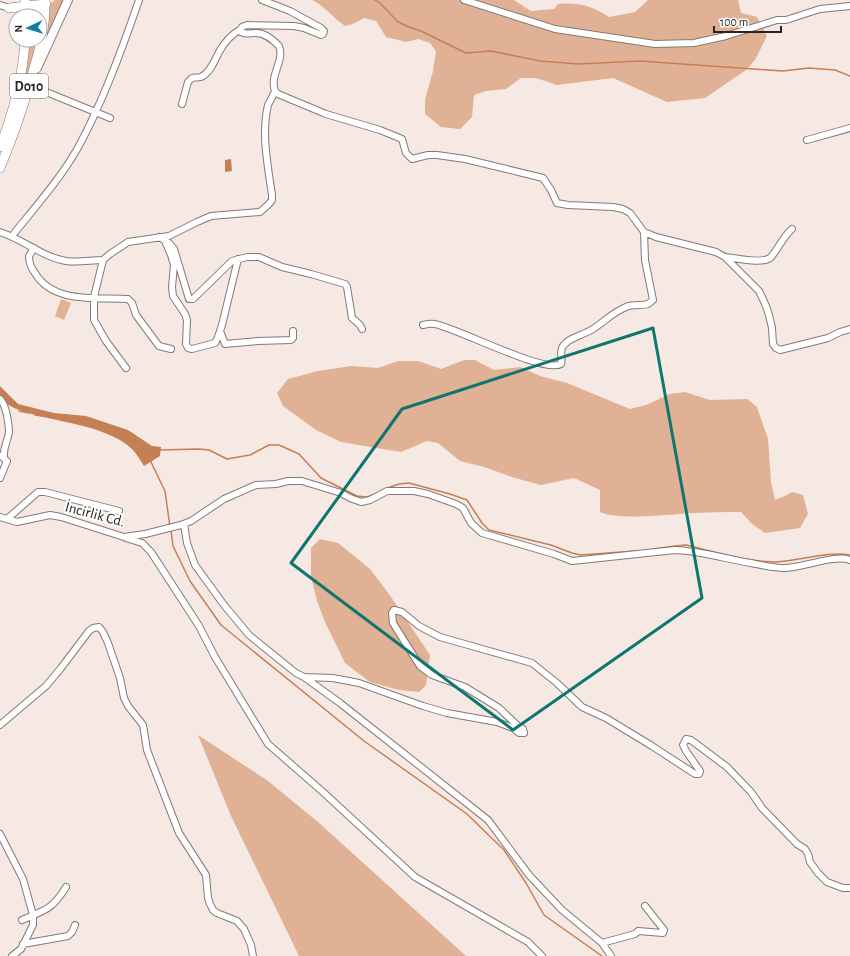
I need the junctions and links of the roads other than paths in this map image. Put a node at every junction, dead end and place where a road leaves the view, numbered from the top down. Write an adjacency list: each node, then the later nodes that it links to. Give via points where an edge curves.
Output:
1 (68, 0): 13 (main road)
2 (139, 0): 16 (street)
3 (262, 0): 11 (street, via 290,11 321,28 323,34 280,25 247,25)
4 (464, 0): 9 (street, via 555,29 655,44 694,43 820,9)
5 (47, 1): 6 (highway); 13 (highway, D010, via 41,42)
6 (23, 2): 7 (highway)
7 (5, 6)
8 (850, 6): 9 (street)
9 (839, 7): 10 (street)
10 (850, 12)
11 (241, 29): 14 (street, via 244,34 261,33 279,46 281,55 273,82); 15 (street, via 226,42 205,74 188,82)
12 (23, 48): 20 (highway, D010, via 20,81 12,115)
13 (30, 85): 16 (street); 21 (highway, D010)
14 (275, 91): 24 (street, via 326,114 402,139 406,153 412,159 428,155 465,159 543,178 557,203 623,209 630,213); 26 (street, via 268,105 265,132 272,194 269,204 260,212 211,216)
15 (182, 104)
16 (95, 112): 17 (street); 25 (street, via 81,143 67,164)
17 (110, 118)
18 (850, 128): 19 (street)
19 (807, 140)
20 (0, 147)
21 (0, 168)
22 (792, 230): 28 (street, via 785,235 767,260)
23 (0, 232): 25 (street)
24 (644, 232): 28 (street, via 716,252); 32 (street, via 645,260 653,300 648,304 627,306 613,313 593,330 567,342 561,351 562,361 558,366 548,366 529,360 449,328 434,324)
25 (12, 236): 27 (street)
26 (162, 239): 29 (street, via 174,249 189,299 193,299 232,261); 30 (street, via 128,242); 35 (street, via 174,265 173,296 185,314 188,348 215,343)
27 (34, 248): 30 (street, via 67,261); 31 (street, via 29,261 42,283 63,295)
28 (725, 257): 34 (street, via 759,291 768,310 776,348 790,348)
29 (238, 259): 33 (street, via 258,257 282,267 342,282 347,286 352,318); 35 (street)
30 (103, 260): 31 (street)
31 (94, 297): 37 (street, via 128,299 136,315 159,346); 38 (street, via 94,320)
32 (423, 325)
33 (362, 329)
34 (850, 329)
35 (220, 331): 36 (street, via 226,344 290,340 293,338)
36 (293, 331)
37 (171, 349)
38 (126, 368)
39 (0, 398): 40 (street, via 7,413 9,433)
40 (2, 456): 41 (street, via 7,461)
41 (0, 478)
42 (119, 511): 44 (street, via 38,492)
43 (0, 517): 44 (street, İncirlik Cd.)
44 (7, 519): 46 (street, İncirlik Cd., via 17,522 50,515)
45 (183, 524): 46 (street, İncirlik Cd.); 47 (street, İncirlik Cd., via 224,499 256,485 288,481 302,482 341,493 361,502 387,491 428,494 463,508 471,523 482,533 572,561 675,550 784,568 833,559); 48 (street, via 195,565 224,605 249,635)
46 (124, 537): 59 (street, via 142,543 151,552 199,626 268,744 415,877)
47 (850, 560)
48 (304, 677): 52 (street, via 333,678 359,683 423,706 497,722 524,733 524,729 499,708 465,687 432,675 420,666 393,623 392,613 397,610 440,637 532,663 582,707 606,718 695,774 699,774 700,771 683,745 686,740 691,740 727,767 751,792 762,808 805,849 810,862 826,882); 57 (street, via 488,820 528,875 562,910)
49 (0, 725): 61 (street, via 46,686 89,631 99,628 108,643 124,698 143,725 147,750 179,833 206,875 210,904 217,913 237,921 244,929)
50 (0, 834): 54 (street, via 23,879)
51 (66, 887): 54 (street, via 50,907)
52 (850, 888)
53 (645, 906): 57 (street, via 664,930 663,933 638,931)
54 (33, 915): 55 (street); 58 (street, via 33,925)
55 (22, 920)
56 (75, 925): 58 (street, via 68,936)
57 (602, 943): 64 (street)
58 (23, 944): 60 (street)
59 (530, 945): 62 (street); 63 (street)
60 (12, 956)
61 (253, 956)
62 (535, 956)
63 (542, 956)
64 (611, 956)

